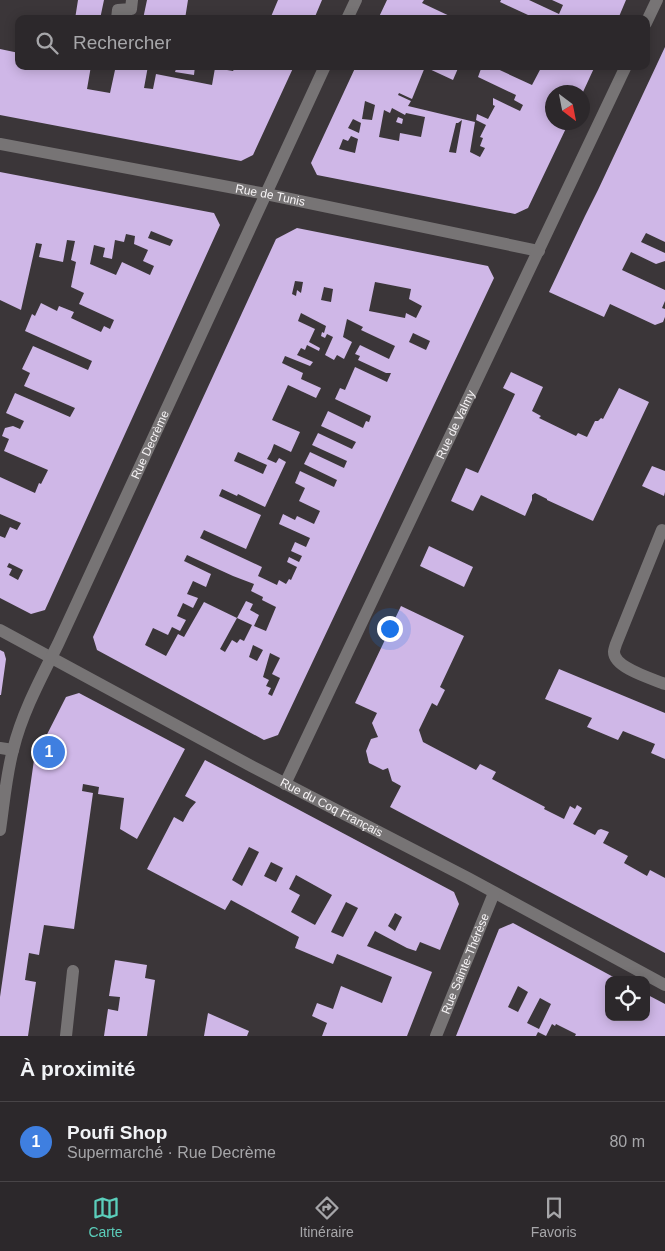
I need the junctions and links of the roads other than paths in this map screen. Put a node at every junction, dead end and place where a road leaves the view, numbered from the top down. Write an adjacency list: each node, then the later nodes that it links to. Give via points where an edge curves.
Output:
1 (132, 0): 4 (street, via 130,9 118,10)
2 (356, 0): 5 (street)
3 (657, 0): 6 (street)
4 (117, 15)
5 (350, 15)
6 (650, 15)
7 (324, 70): 10 (street, Rue Decrème)
8 (624, 70): 11 (street, Rue de Valmy)
9 (0, 144): 10 (street, Rue de Tunis)
10 (266, 194): 11 (street, Rue de Tunis); 14 (street, Rue Decrème)
11 (539, 251): 17 (street, Rue de Valmy)
12 (662, 530): 15 (street, via 614,652 628,669)
13 (0, 630): 14 (street, Rue du Coq Français)
14 (52, 657): 16 (street, Rue Decrème); 17 (street, Rue du Coq Français)
15 (665, 684)
16 (6, 749): 18 (street, Rue Decrème)
17 (286, 784): 19 (street, Rue du Coq Français)
18 (0, 830)
19 (494, 893): 21 (street, Rue du Coq Français); 23 (street, Rue Sainte-Thérèse)
20 (73, 971): 22 (street)
21 (665, 985)
22 (66, 1036)
23 (436, 1036)

